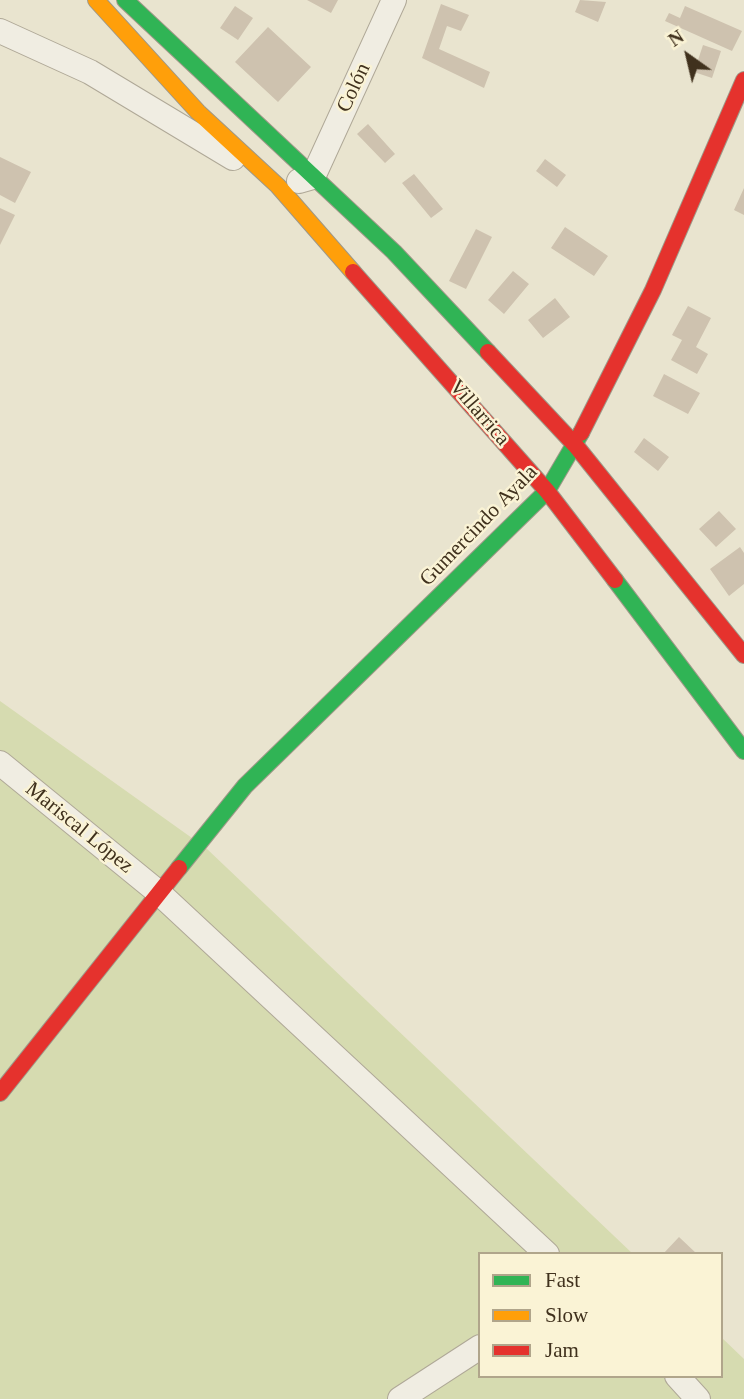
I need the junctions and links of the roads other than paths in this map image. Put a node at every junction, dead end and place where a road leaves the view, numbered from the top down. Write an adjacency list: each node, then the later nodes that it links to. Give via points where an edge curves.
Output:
1 (96, 0): 7 (street, Villarrica, via 198,112)
2 (125, 0): 6 (street)
3 (394, 0): 6 (street, Colón)
4 (0, 31): 7 (street, Villarrica, via 136,97)
5 (744, 80): 8 (street, Gumercindo Ayala)
6 (313, 177): 7 (street); 8 (street, via 394,252)
7 (278, 186): 9 (street, Villarrica)
8 (576, 446): 9 (street, Gumercindo Ayala); 10 (street)
9 (547, 491): 11 (street, Villarrica); 13 (street, Gumercindo Ayala, via 245,786)
10 (744, 655)
11 (744, 751)
12 (0, 764): 13 (street, Mariscal López)
13 (159, 892): 14 (street, Gumercindo Ayala); 15 (street, Mariscal López)
14 (0, 1093)
15 (545, 1252)
16 (478, 1348): 18 (street)
17 (679, 1378): 19 (street)
18 (400, 1399)
19 (698, 1399)

